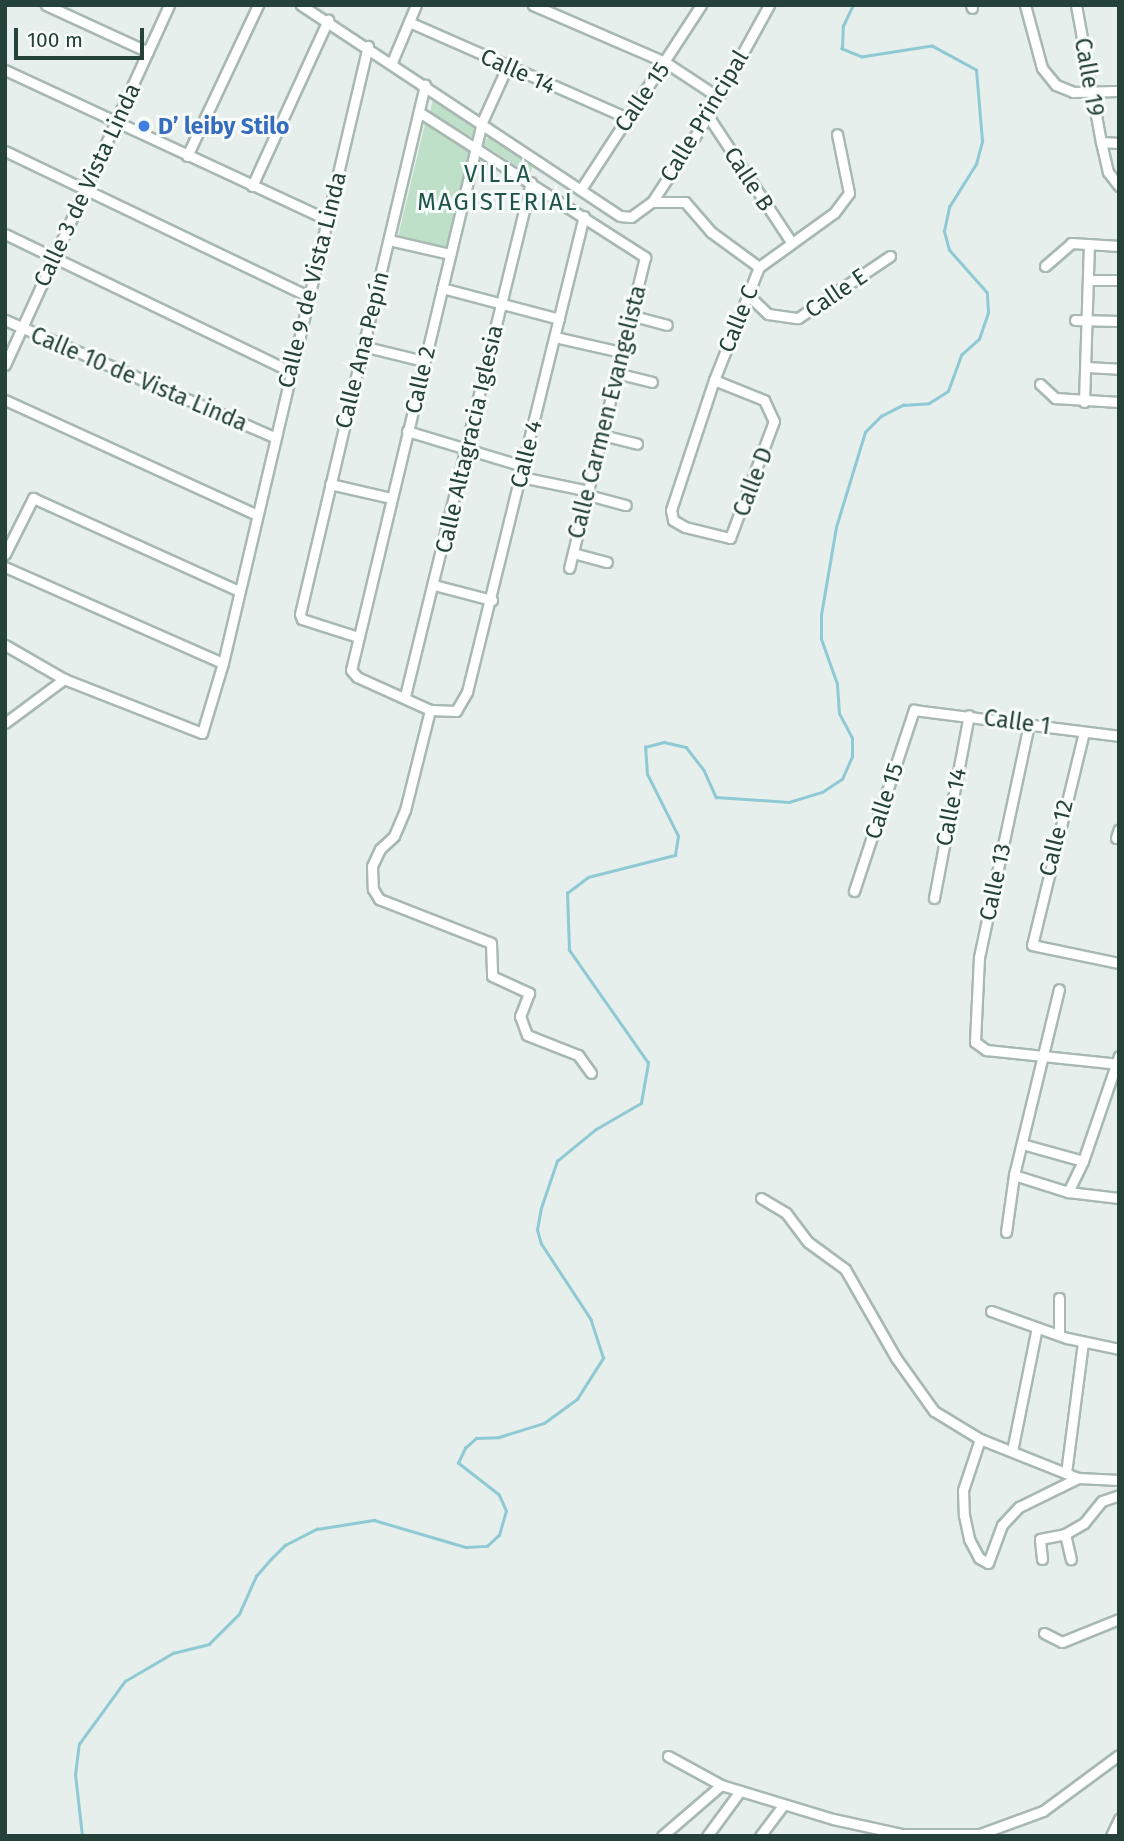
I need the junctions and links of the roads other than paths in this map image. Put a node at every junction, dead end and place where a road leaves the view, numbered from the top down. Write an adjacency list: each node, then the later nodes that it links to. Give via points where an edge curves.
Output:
1 (46, 5): 14 (street)
2 (169, 5): 14 (street, Calle 3 de Vista Linda)
3 (258, 5): 33 (street)
4 (301, 5): 11 (street)
5 (416, 5): 12 (street)
6 (533, 5): 16 (street)
7 (701, 5): 16 (street, Calle 15)
8 (769, 5): 22 (street, Calle Principal)
9 (1025, 5): 21 (street, via 1047,76 1063,89)
10 (1076, 5): 21 (street, Calle 19)
11 (328, 20): 13 (street); 35 (street)
12 (409, 22): 15 (street); 17 (street, Calle 14)
13 (368, 46): 15 (street); 41 (street, Calle 9 de Vista Linda)
14 (148, 52): 27 (street, Calle 3 de Vista Linda)
15 (392, 62): 19 (street)
16 (665, 62): 22 (street); 25 (street, Calle 15)
17 (507, 67): 25 (street, Calle 14); 26 (street, Calle 2)
18 (5, 70): 27 (street)
19 (425, 85): 23 (street, Calle Ana Pepín); 26 (street)
20 (1119, 91): 21 (street)
21 (1091, 94): 29 (street, Calle 19)
22 (718, 97): 24 (street, Calle Principal)
23 (419, 112): 31 (street); 43 (street, Calle Ana Pepín)
24 (708, 116): 39 (street, Calle Principal); 44 (street, Calle B)
25 (628, 118): 38 (street, Calle 15)
26 (482, 122): 31 (street, Calle 2); 38 (street)
27 (116, 124): 33 (street); 37 (street, Calle 3 de Vista Linda)
28 (837, 134): 44 (street, Calle C, via 849,193 834,213)
29 (1101, 142): 30 (street); 36 (street, Calle 19, via 1108,172)
30 (1119, 143)
31 (475, 147): 34 (street); 47 (street, Calle 2)
32 (5, 151): 37 (street)
33 (187, 156): 35 (street)
34 (531, 182): 40 (street); 57 (street, Calle Altagracia Iglesia)
35 (252, 186): 41 (street)
36 (1119, 186)
37 (86, 188): 49 (street, Calle 3 de Vista Linda); 56 (street)
38 (581, 189): 39 (street, Calle Principal, via 620,216 631,217)
39 (652, 202): 51 (street, via 685,202 711,232)
40 (584, 216): 58 (street, Calle Carmen Evangelista, via 645,257); 59 (street, Calle 4)
41 (326, 219): 56 (street, Calle 9 de Vista Linda)
42 (5, 234): 49 (street)
43 (389, 240): 47 (street); 67 (street, Calle Ana Pepín)
44 (791, 242): 51 (street, Calle C)
45 (1089, 244): 46 (street); 50 (street, via 1071,243); 53 (street)
46 (1119, 246)
47 (450, 254): 54 (street, Calle 2)
48 (890, 256): 55 (street, Calle E, via 798,318 768,314)
49 (55, 257): 65 (street, Calle 3 de Vista Linda); 73 (street)
50 (1045, 265)
51 (760, 267): 55 (street, Calle C)
52 (1119, 279): 53 (street)
53 (1089, 281): 62 (street)
54 (442, 288): 57 (street); 69 (street, Calle 2)
55 (746, 293): 75 (street, Calle C)
56 (308, 296): 73 (street, Calle 9 de Vista Linda)
57 (501, 303): 59 (street); 85 (street, Calle Altagracia Iglesia)
58 (630, 315): 64 (street); 68 (street, Calle Carmen Evangelista)
59 (559, 319): 66 (street, Calle 4)
60 (5, 320): 65 (street, Calle 10 de Vista Linda)
61 (1075, 320): 62 (street)
62 (1088, 320): 63 (street); 71 (street)
63 (1119, 321)
64 (667, 325)
65 (21, 328): 70 (street, Calle 3 de Vista Linda); 83 (street, Calle 10 de Vista Linda)
66 (555, 337): 68 (street); 86 (street, Calle 4)
67 (362, 346): 69 (street); 88 (street, Calle Ana Pepín)
68 (621, 352): 74 (street, Calle Carmen Evangelista)
69 (424, 361): 81 (street, Calle 2)
70 (5, 365)
71 (1086, 368): 72 (street); 79 (street)
72 (1119, 369)
73 (290, 371): 83 (street, Calle 9 de Vista Linda)
74 (616, 373): 76 (street); 82 (street, Calle Carmen Evangelista)
75 (715, 380): 91 (street, Calle C); 91 (street, Calle D, via 764,400 771,408 774,421 765,454 730,537 673,520)
76 (652, 382)
77 (1040, 384): 79 (street, via 1055,398)
78 (5, 400): 93 (street)
79 (1084, 402): 80 (street)
80 (1119, 402)
81 (407, 431): 85 (street); 90 (street, Calle 2)
82 (602, 435): 84 (street); 89 (street, Calle Carmen Evangelista)
83 (274, 437): 93 (street, Calle 9 de Vista Linda)
84 (637, 444)
85 (466, 448): 86 (street); 99 (street, Calle Altagracia Iglesia)
86 (523, 466): 87 (street, Calle 4)
87 (521, 477): 89 (street); 101 (street, Calle 4)
88 (330, 484): 90 (street); 102 (street, Calle Ana Pepín, via 300,614 302,619)
89 (588, 493): 92 (street); 94 (street, Calle Carmen Evangelista)
90 (391, 498): 102 (street, Calle 2)
91 (675, 500)
92 (626, 505)
93 (257, 515): 100 (street, Calle 9 de Vista Linda)
94 (573, 553): 96 (street); 98 (street, Calle Carmen Evangelista)
95 (5, 554): 100 (street, via 33,498)
96 (607, 562)
97 (5, 567): 104 (street)
98 (569, 568)
99 (434, 585): 101 (street); 106 (street, Calle Altagracia Iglesia)
100 (239, 591): 104 (street, Calle 9 de Vista Linda)
101 (492, 600): 107 (street, Calle 4, via 467,692 456,711)
102 (358, 637): 106 (street, Calle 2, via 352,673)
103 (5, 645): 105 (street)
104 (223, 663): 105 (street, Calle 9 de Vista Linda, via 205,728 197,734)
105 (64, 679): 110 (street)
106 (405, 696): 107 (street)
107 (430, 710): 120 (street, via 405,810 394,836 380,849 372,866 373,889 379,899 491,943 492,976 529,993 520,1016 527,1035 578,1055)
108 (914, 710): 109 (street, Calle 1); 114 (street, Calle 15)
109 (969, 715): 111 (street, Calle 1); 115 (street, Calle 14)
110 (7, 720)
111 (1029, 724): 112 (street, Calle 1); 118 (street, Calle 13, via 979,957 975,1042 986,1050)
112 (1084, 732): 113 (street, Calle 1); 116 (street, Calle 12, via 1032,945)
113 (1119, 736)
114 (854, 891)
115 (934, 898)
116 (1119, 963)
117 (1059, 989): 118 (street)
118 (1045, 1058): 119 (street); 121 (street)
119 (1118, 1061): 122 (street)
120 (591, 1073)
121 (1022, 1144): 122 (street); 123 (street)
122 (1083, 1161): 124 (street)
123 (1014, 1175): 124 (street); 127 (street)
124 (1068, 1192): 126 (street)
125 (761, 1198): 134 (street, via 786,1213 808,1242 845,1269 896,1358 934,1410)
126 (1119, 1198)
127 (1006, 1232)
128 (1059, 1298): 131 (street)
129 (991, 1311): 130 (street)
130 (1037, 1327): 131 (street); 135 (street)
131 (1059, 1335): 132 (street)
132 (1083, 1342): 133 (street); 136 (street)
133 (1119, 1349)
134 (980, 1438): 135 (street); 137 (street, via 963,1490 964,1515 979,1559 988,1563 1002,1525 1020,1507)
135 (1012, 1451): 136 (street)
136 (1066, 1472): 137 (street)
137 (1078, 1478): 138 (street)
138 (1119, 1480)
139 (1119, 1495): 140 (street, via 1102,1501 1084,1523)
140 (1065, 1534): 141 (street, via 1040,1539); 142 (street)
141 (1042, 1559)
142 (1071, 1559)
143 (1119, 1619): 144 (street, via 1062,1642)
144 (1044, 1633)
145 (1119, 1755): 152 (street, via 1076,1789 1020,1822 980,1834)
146 (668, 1756): 147 (street)
147 (721, 1785): 148 (street); 153 (street)
148 (740, 1791): 149 (street); 154 (street)
149 (783, 1806): 152 (street, via 891,1833); 155 (street)
150 (1119, 1819): 151 (street)
151 (1114, 1833)
152 (928, 1835)
153 (662, 1836)
154 (707, 1836)
155 (760, 1836)

